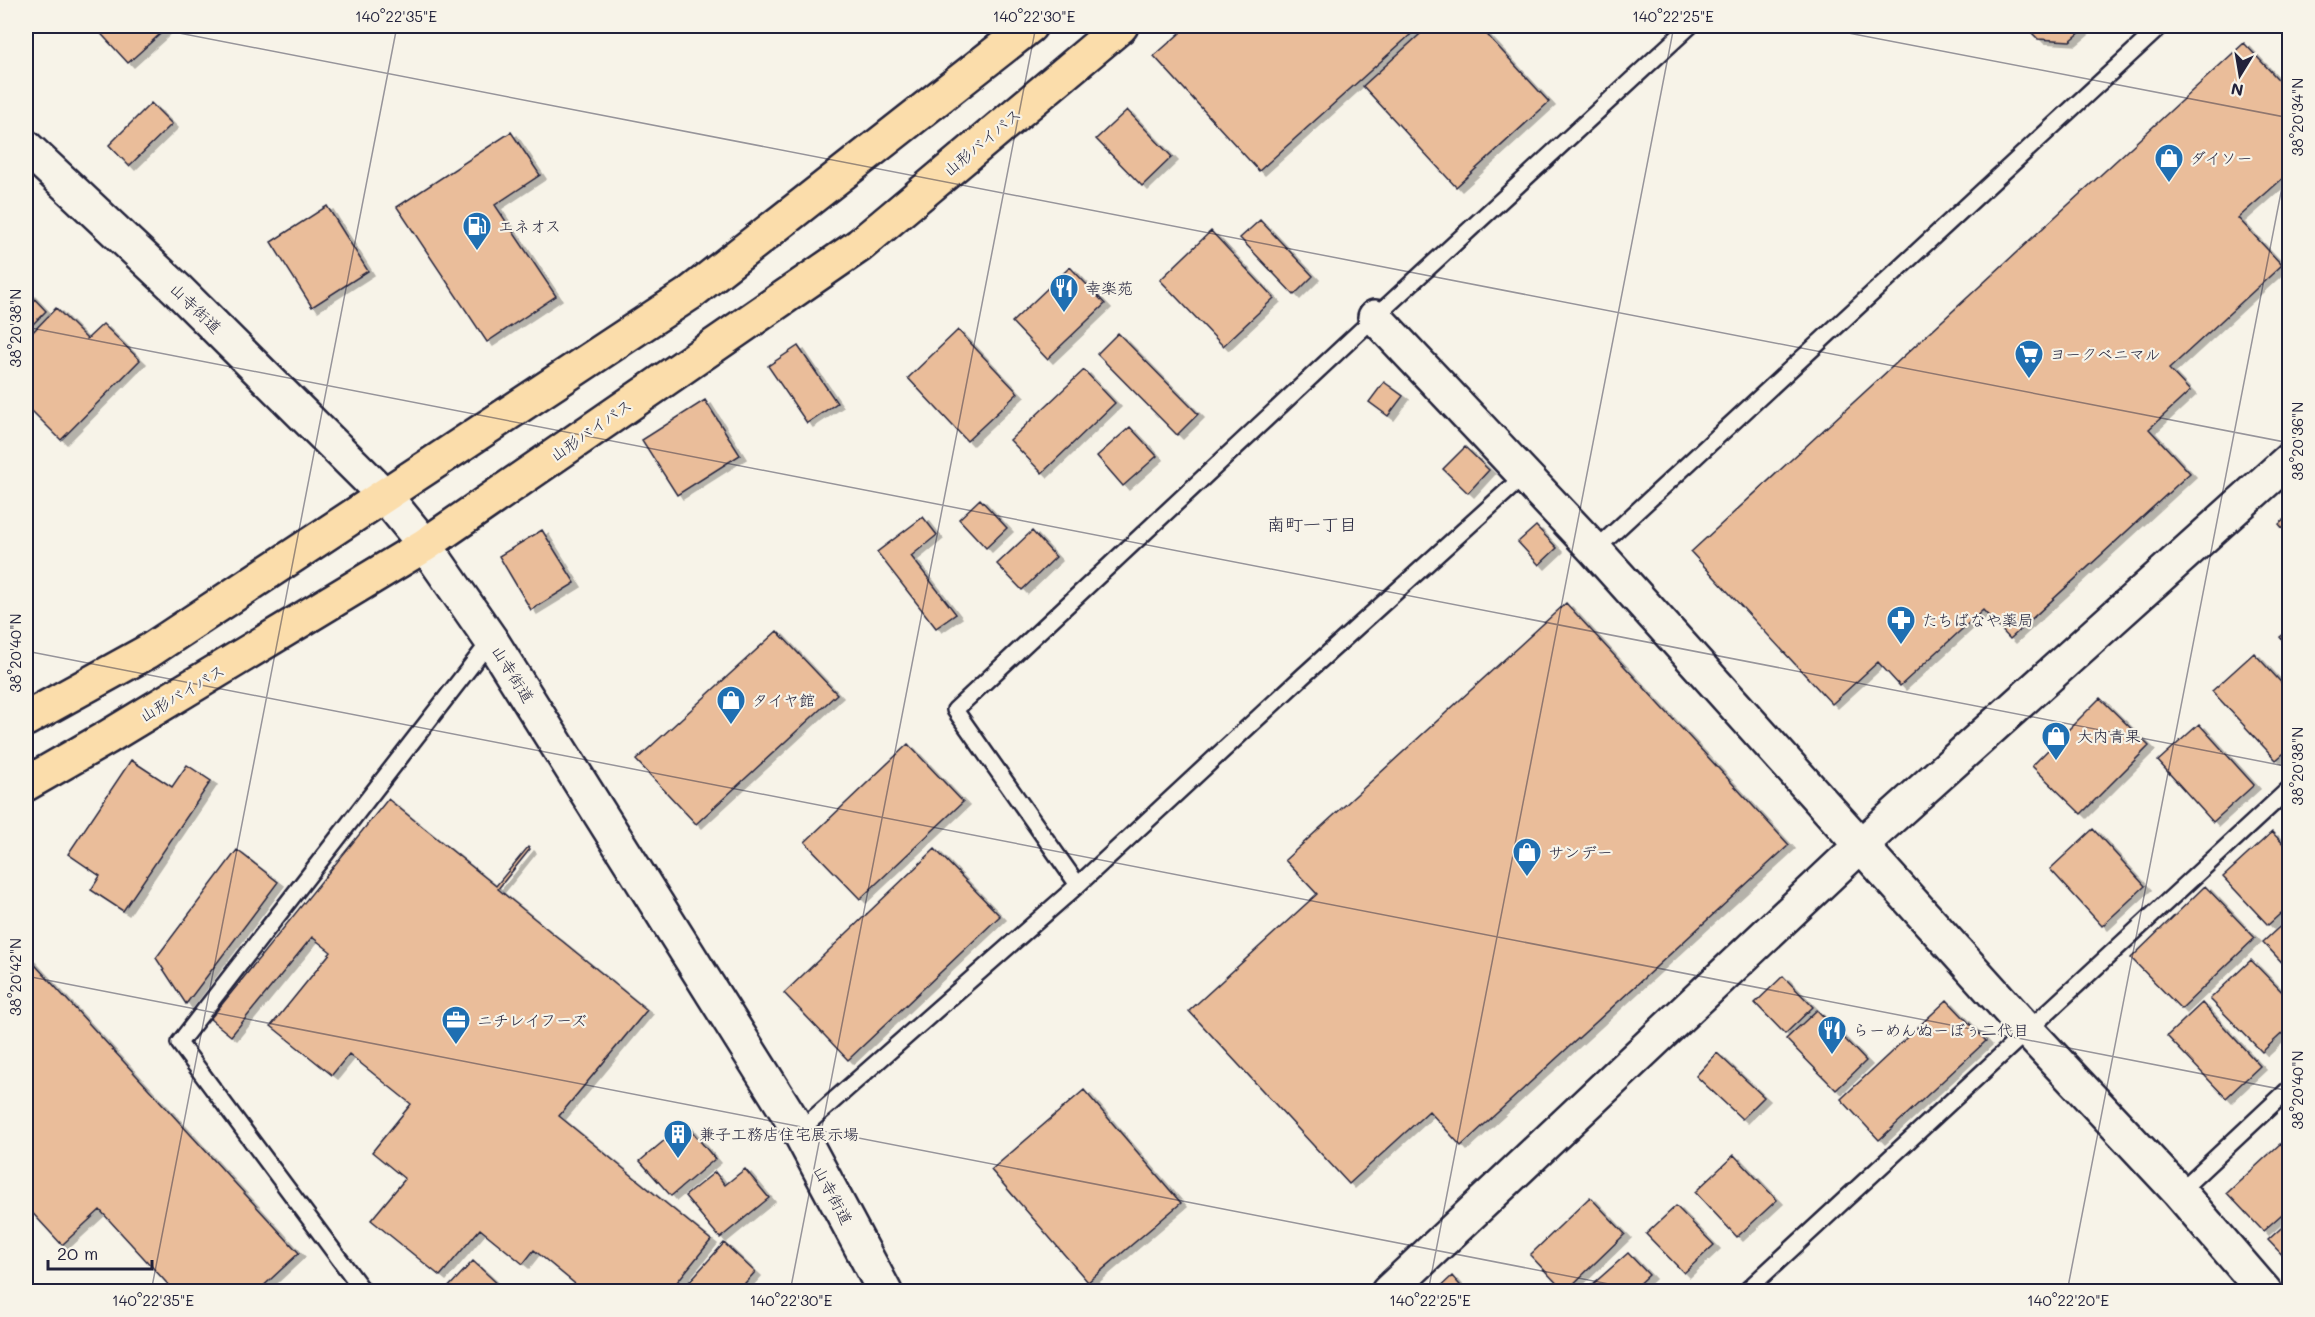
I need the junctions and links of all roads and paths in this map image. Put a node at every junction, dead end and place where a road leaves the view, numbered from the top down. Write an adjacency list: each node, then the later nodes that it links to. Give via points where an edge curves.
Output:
1 (1030, 26): 9 (highway, via 689,294)
2 (1121, 26): 10 (highway, 山形バイパス, via 860,244)
3 (1690, 26): 6 (lane)
4 (2161, 26): 11 (lane)
5 (26, 147): 9 (street, 山寺街道, via 177,289)
6 (1375, 317): 8 (street); 17 (lane, via 955,710)
7 (2289, 459): 16 (street)
8 (1526, 474): 11 (street); 17 (lane)
9 (385, 496): 10 (street, 山寺街道); 13 (highway, via 149,651)
10 (425, 545): 12 (street, 山寺街道); 14 (highway, 山形バイパス)
11 (1595, 550): 16 (street)
12 (491, 640): 20 (street, 山寺街道); 22 (lane, via 179,1043)
13 (26, 719)
14 (26, 784)
15 (2289, 788): 18 (lane)
16 (1860, 846): 18 (street); 24 (street)
17 (1078, 885): 20 (lane)
18 (2027, 1030): 21 (street); 25 (lane)
19 (2289, 1088): 21 (lane)
20 (799, 1131): 23 (street, 山寺街道)
21 (2179, 1192): 26 (street)
22 (364, 1292)
23 (885, 1292)
24 (1388, 1292)
25 (1745, 1292)
26 (2265, 1292)

